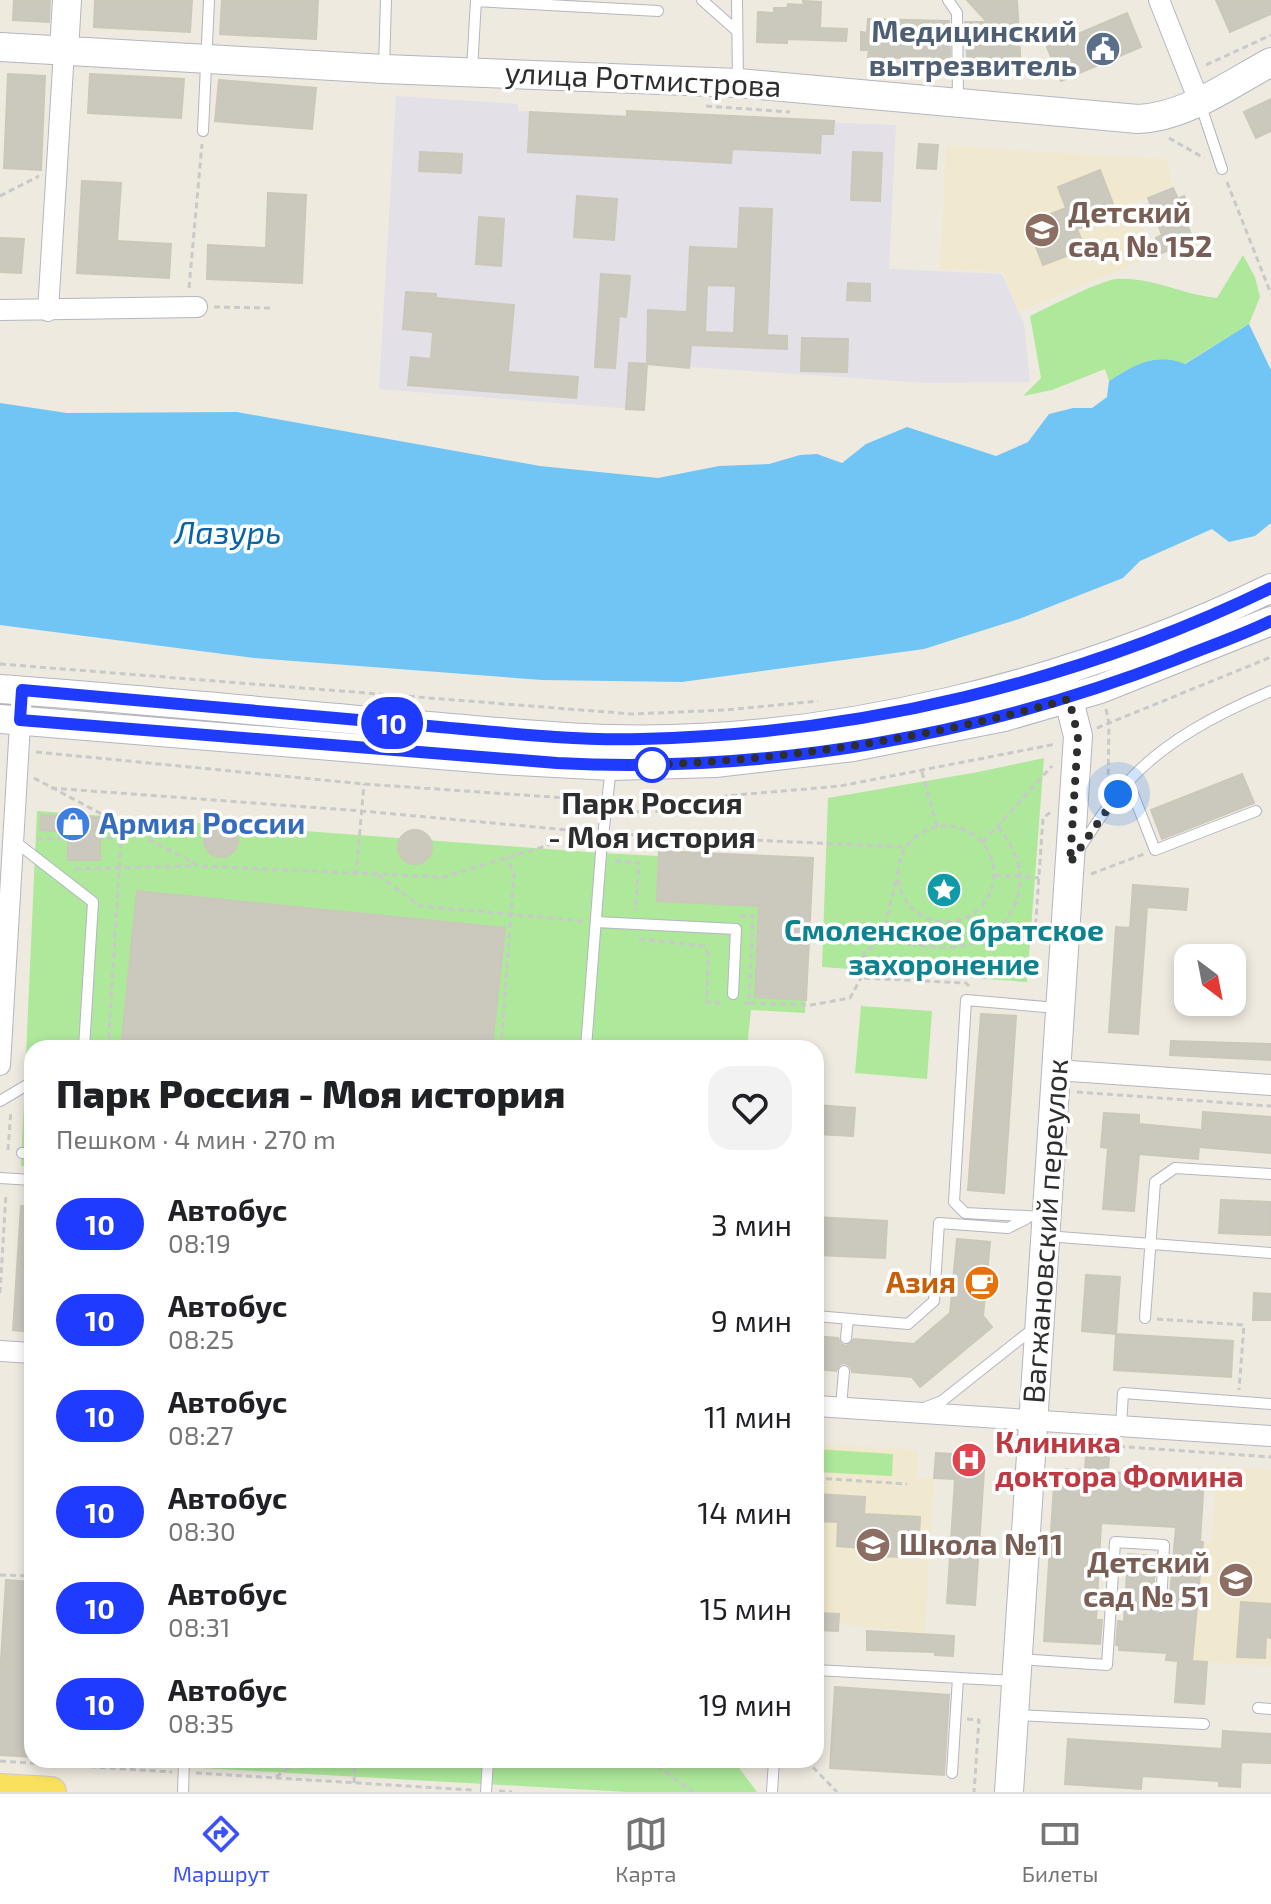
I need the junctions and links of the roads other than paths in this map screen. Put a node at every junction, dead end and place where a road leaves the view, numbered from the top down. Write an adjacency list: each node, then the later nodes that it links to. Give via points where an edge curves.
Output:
1 (67, 0): 12 (main road)
2 (209, 0): 13 (lane)
3 (386, 0): 15 (lane)
4 (476, 0): 9 (lane); 16 (lane)
5 (702, 0): 10 (lane)
6 (737, 0): 10 (lane)
7 (948, 0): 19 (lane, via 957,13)
8 (1159, 0): 18 (street)
9 (658, 11)
10 (737, 31): 17 (lane)
11 (0, 47): 12 (main road, улица Ротмистрова)
12 (64, 51): 13 (main road, улица Ротмистрова); 24 (street)
13 (206, 59): 15 (main road, улица Ротмистрова); 20 (lane)
14 (1271, 62): 18 (main road, улица Ротмистрова)
15 (384, 69): 16 (main road, улица Ротмистрова)
16 (472, 72): 17 (main road, улица Ротмистрова)
17 (738, 83): 19 (main road, улица Ротмистрова)
18 (1199, 101): 19 (main road, улица Ротмистрова, via 1138,119); 21 (lane)
19 (958, 102)
20 (203, 131)
21 (1222, 169)
22 (192, 307): 24 (street)
23 (0, 310): 24 (street)
24 (48, 311)
25 (1271, 588): 27 (main road)
26 (1271, 621): 30 (main road)
27 (1061, 672): 30 (main road, Вагжановский переулок); 32 (main road, via 933,705)
28 (11, 689): 31 (street); 32 (main road, via 500,732)
29 (1271, 691): 33 (lane, via 1199,726)
30 (1069, 699): 32 (main road, via 842,749 727,762); 36 (main road, Вагжановский переулок, via 1078,736)
31 (10, 719): 32 (main road, via 419,754); 35 (street, via 18,750)
32 (611, 752): 37 (lane)
33 (1128, 781): 34 (lane, via 1155,850); 36 (lane, via 1108,806)
34 (1256, 811)
35 (13, 840): 40 (lane, via 93,902); 42 (street)
36 (1078, 869): 39 (main road, Вагжановский переулок)
37 (596, 922): 38 (lane, via 736,929); 41 (lane)
38 (733, 994)
39 (1060, 1008): 43 (main road, Вагжановский переулок); 50 (lane, via 966,1000 954,1202 965,1213)
40 (84, 1040)
41 (587, 1040)
42 (0, 1065)
43 (1065, 1081): 44 (street); 50 (main road, Вагжановский переулок)
44 (1271, 1085)
45 (24, 1087): 46 (lane)
46 (0, 1101)
47 (1271, 1174): 51 (lane, via 1175,1168 1155,1182)
48 (0, 1178): 49 (lane)
49 (24, 1180)
50 (1040, 1224): 51 (lane); 55 (lane, via 1008,1228 939,1223 934,1301 908,1324); 56 (main road, Вагжановский переулок)
51 (1151, 1244): 52 (lane); 54 (lane)
52 (1271, 1253)
53 (824, 1317): 55 (lane)
54 (1145, 1318)
55 (848, 1319): 57 (lane)
56 (1039, 1324): 64 (lane, via 942,1401); 65 (main road, Вагжановский переулок)
57 (846, 1338)
58 (0, 1351): 59 (street)
59 (24, 1352)
60 (844, 1371): 63 (lane)
61 (1271, 1404): 66 (lane, via 1123,1393)
62 (824, 1406): 63 (street)
63 (841, 1407): 64 (street)
64 (913, 1412): 65 (street)
65 (1033, 1420): 66 (street); 70 (main road, Вагжановский переулок)
66 (1121, 1426): 67 (street)
67 (1271, 1436)
68 (1161, 1607): 70 (lane, via 1164,1545 1115,1542 1107,1665)
69 (824, 1670): 71 (lane)
70 (1017, 1670): 71 (lane); 74 (main road, Вагжановский переулок)
71 (958, 1678): 79 (lane)
72 (1258, 1708): 73 (lane)
73 (1271, 1709)
74 (1014, 1715): 75 (lane); 85 (main road, Вагжановский переулок)
75 (1204, 1724)
76 (184, 1768): 83 (lane)
77 (487, 1768): 81 (lane)
78 (774, 1768): 84 (lane)
79 (952, 1773)
80 (0, 1789): 82 (main road)
81 (486, 1791)
82 (51, 1792)
83 (183, 1792)
84 (772, 1792)
85 (1009, 1792)

